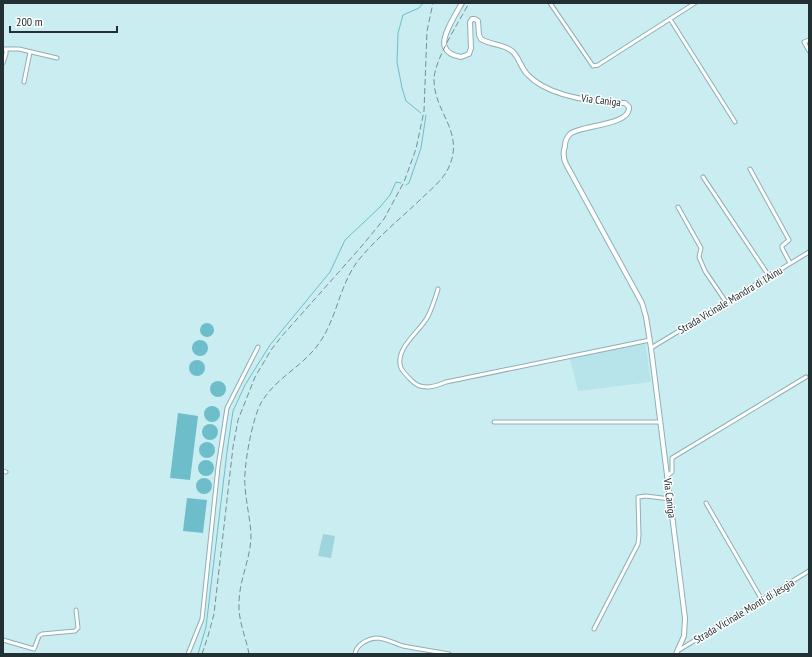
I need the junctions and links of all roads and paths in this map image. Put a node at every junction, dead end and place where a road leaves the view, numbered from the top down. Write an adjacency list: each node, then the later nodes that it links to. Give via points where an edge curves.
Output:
1 (462, 3): 21 (street, Via Caniga, via 444,42 450,53 461,57 469,54 470,22 475,18 478,21 481,39 511,50 527,74 542,85 562,94 625,103 629,106 628,112 620,118 568,136 564,158 642,304)
2 (550, 3): 4 (street, via 593,66)
3 (695, 3): 4 (street)
4 (670, 19): 12 (street)
5 (809, 40): 7 (street, via 804,42)
6 (4, 49): 8 (street); 10 (street, via 6,54)
7 (809, 51)
8 (30, 52): 9 (street); 11 (street)
9 (57, 58)
10 (3, 62)
11 (24, 82)
12 (736, 122)
13 (750, 169): 17 (street, via 789,240 782,248)
14 (703, 177): 18 (street)
15 (678, 207): 20 (street, via 701,248 699,257 705,271)
16 (809, 252): 17 (street, Strada Vicinale Mandra di l'Ainu)
17 (790, 263): 18 (street, Strada Vicinale Mandra di l'Ainu)
18 (769, 276): 20 (street, Strada Vicinale Mandra di l'Ainu)
19 (438, 289): 21 (street, via 427,319 413,334 400,359 402,370 412,381 423,387)
20 (726, 302): 23 (street, Strada Vicinale Mandra di l'Ainu)
21 (650, 340): 23 (street, Via Caniga)
22 (258, 347): 36 (street, via 227,408 202,619)
23 (651, 348): 26 (street, Via Caniga)
24 (806, 377): 27 (street, via 672,458 672,472)
25 (494, 422): 26 (street)
26 (660, 422): 27 (street, Via Caniga)
27 (667, 476): 28 (street, Via Caniga)
28 (670, 499): 33 (street, via 638,497 638,544); 35 (street, Via Caniga, via 686,624)
29 (706, 503): 31 (street)
30 (809, 571): 31 (street, Strada Vicinale Monti di Jesgia)
31 (762, 600): 35 (street, Strada Vicinale Monti di Jesgia)
32 (76, 610): 34 (street, via 78,628 75,631 42,634 34,649)
33 (594, 629)
34 (3, 640)
35 (678, 652)
36 (188, 654)
37 (355, 654): 38 (street, via 358,647 365,642 381,638 402,645)
38 (449, 654)

